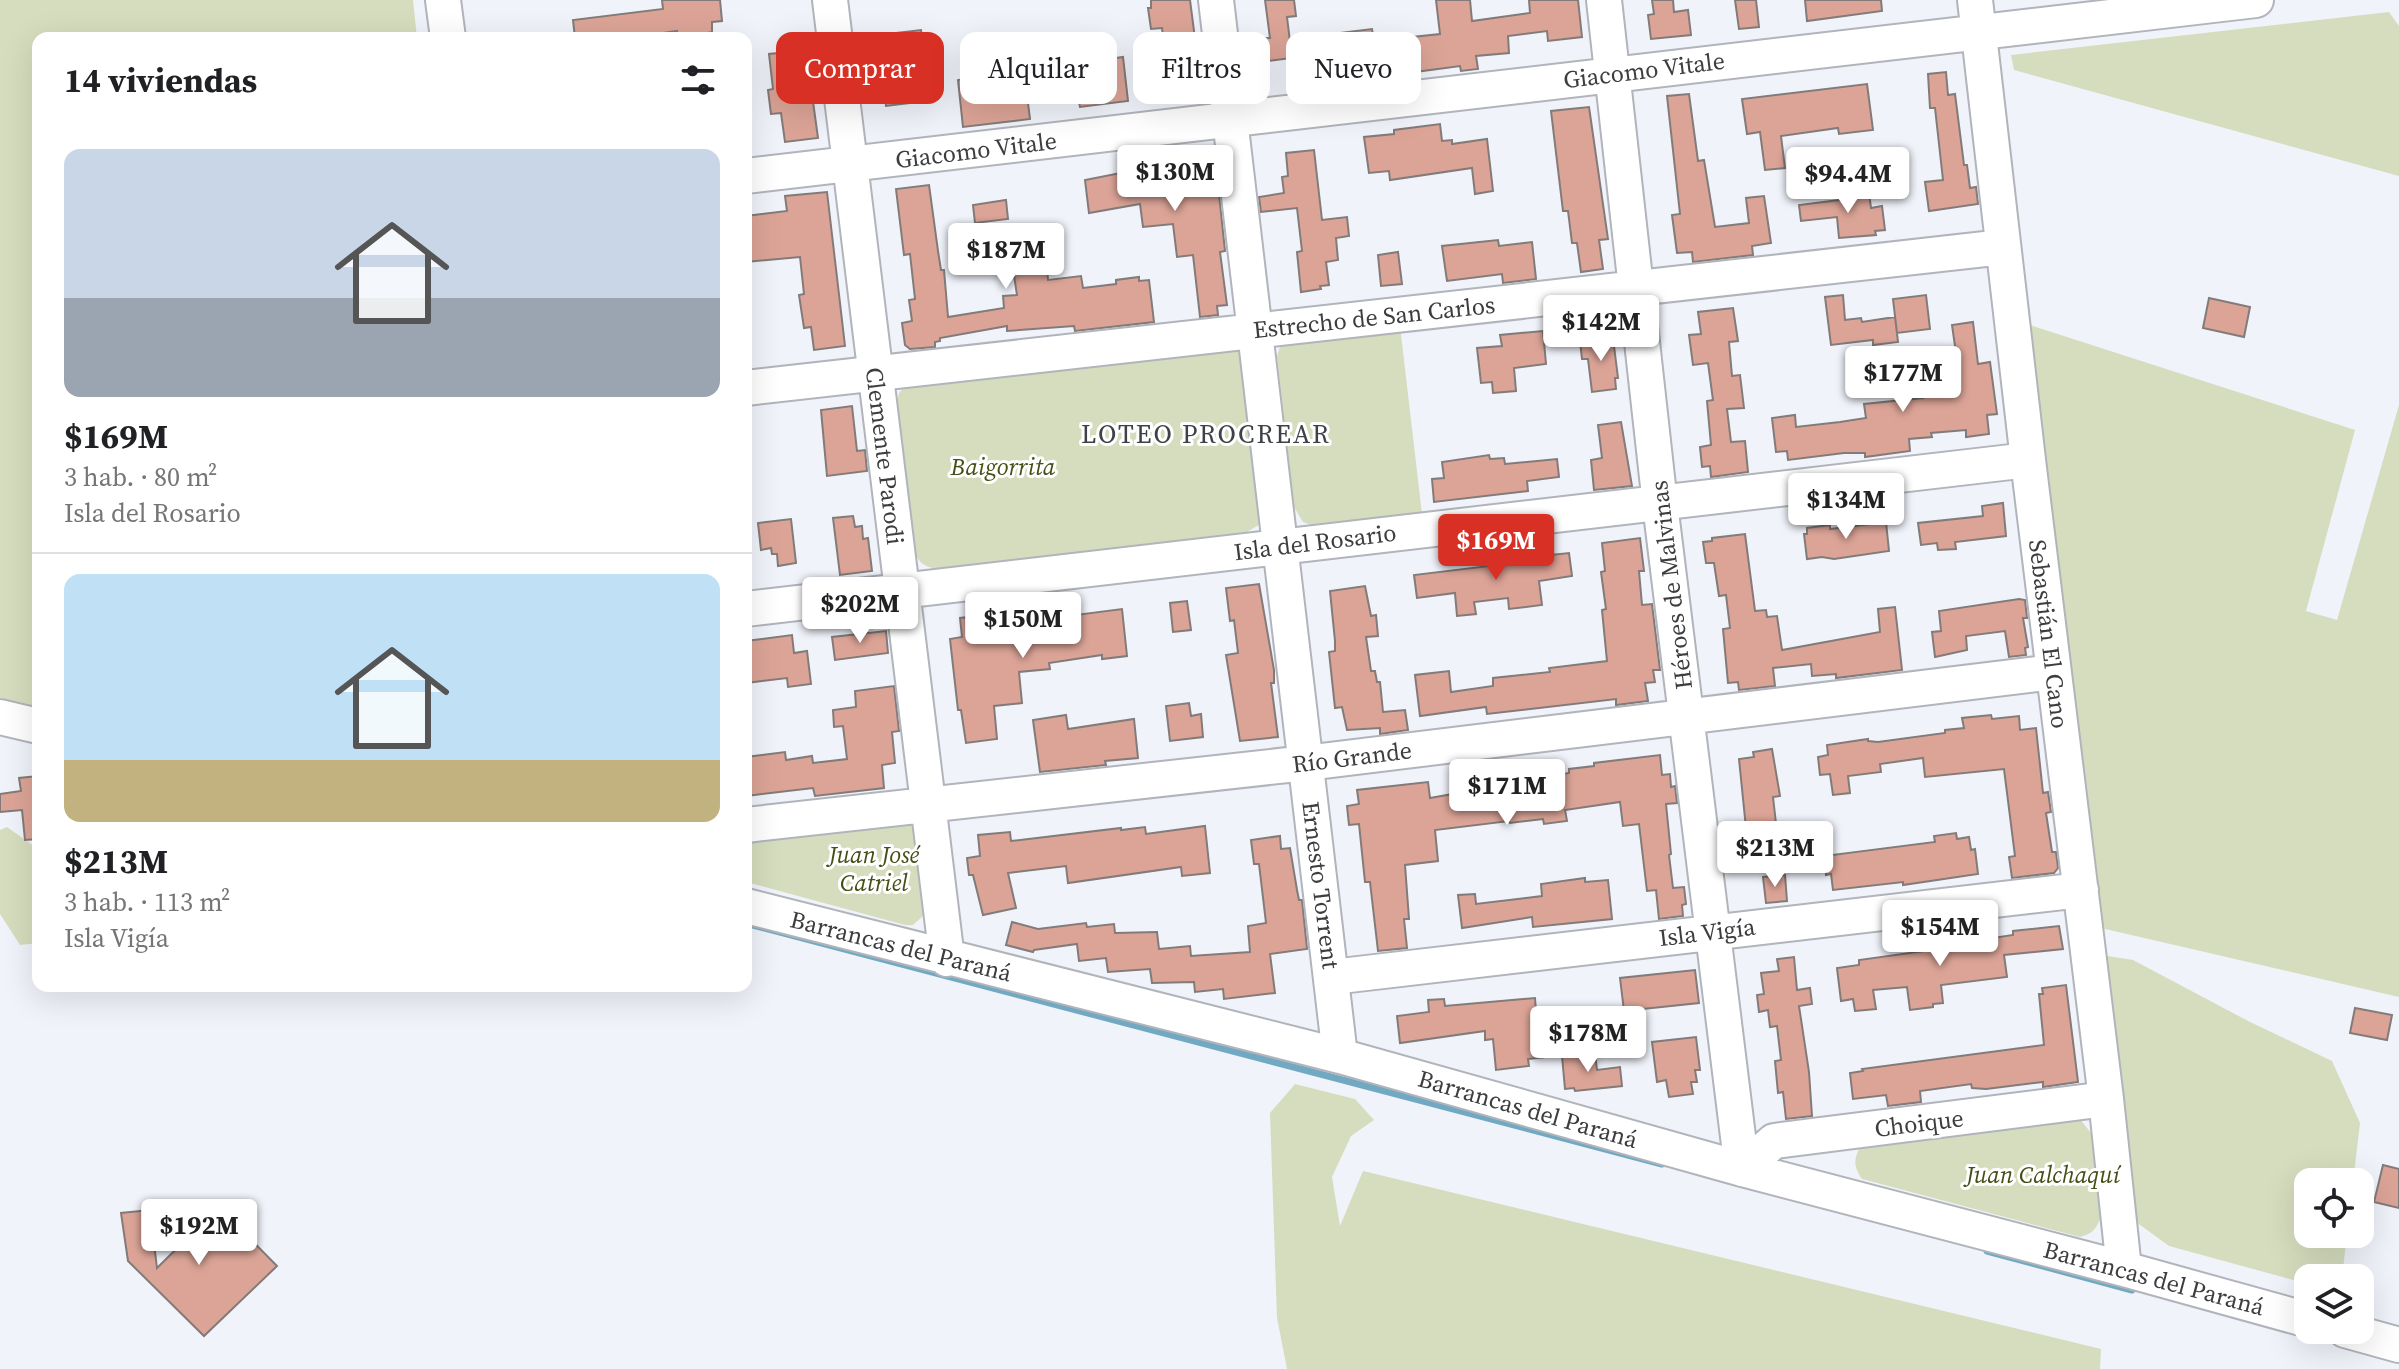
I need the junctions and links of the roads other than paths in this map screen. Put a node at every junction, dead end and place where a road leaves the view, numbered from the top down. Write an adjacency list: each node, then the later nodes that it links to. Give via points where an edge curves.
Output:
1 (443, 0): 7 (street)
2 (830, 0): 10 (street, Clemente Parodi)
3 (1216, 0): 9 (street, Ernesto Torrent)
4 (1604, 0): 8 (street, Héroes de Malvinas)
5 (2256, 0): 6 (street, Giacomo Vitale)
6 (1977, 16): 8 (street, Giacomo Vitale); 12 (street, Sebastián El Cano)
7 (447, 32)
8 (1613, 74): 9 (street, Giacomo Vitale); 13 (street, Héroes de Malvinas)
9 (1229, 118): 10 (street, Giacomo Vitale); 14 (street, Ernesto Torrent)
10 (850, 166): 11 (street, Giacomo Vitale); 15 (street, Clemente Parodi)
11 (752, 175)
12 (2003, 247): 13 (street, Estrecho de San Carlos); 17 (street, Sebastián El Cano)
13 (1637, 288): 14 (street, Estrecho de San Carlos); 18 (street, Héroes de Malvinas)
14 (1254, 330): 15 (street, Estrecho de San Carlos); 19 (street, Ernesto Torrent)
15 (875, 372): 16 (street, Estrecho de San Carlos); 20 (street, Clemente Parodi)
16 (752, 387)
17 (2028, 460): 18 (street, Isla del Rosario); 22 (street, Sebastián El Cano)
18 (1660, 504): 19 (street, Isla del Rosario); 23 (street, Héroes de Malvinas)
19 (1281, 546): 20 (street, Isla del Rosario); 26 (street, Ernesto Torrent)
20 (902, 592): 21 (street, Isla del Rosario); 27 (street, Clemente Parodi)
21 (752, 608)
22 (2053, 672): 23 (street, Río Grande); 29 (street, Sebastián El Cano)
23 (1686, 716): 26 (street, Río Grande); 31 (street, Héroes de Malvinas)
24 (0, 717): 25 (street)
25 (32, 725)
26 (1306, 763): 27 (street, Río Grande); 33 (street, Ernesto Torrent)
27 (928, 805): 28 (street, Río Grande); 32 (street, Clemente Parodi)
28 (752, 824)
29 (2081, 890): 31 (street, Isla Vigía); 35 (street, Sebastián El Cano)
30 (752, 908): 32 (street, Barrancas del Paraná)
31 (1713, 931): 33 (street, Isla Vigía); 36 (street, Héroes de Malvinas)
32 (947, 959): 34 (street, Barrancas del Paraná)
33 (1332, 977): 34 (street, Ernesto Torrent)
34 (1340, 1056): 36 (street, Barrancas del Paraná)
35 (2106, 1099): 36 (street, Choique, via 1774,1141); 37 (street, Sebastián El Cano)
36 (1742, 1169): 37 (street, Barrancas del Paraná)
37 (2124, 1269): 38 (street, Barrancas del Paraná)
38 (2294, 1316)
39 (2374, 1338): 40 (street)
40 (2399, 1345)

